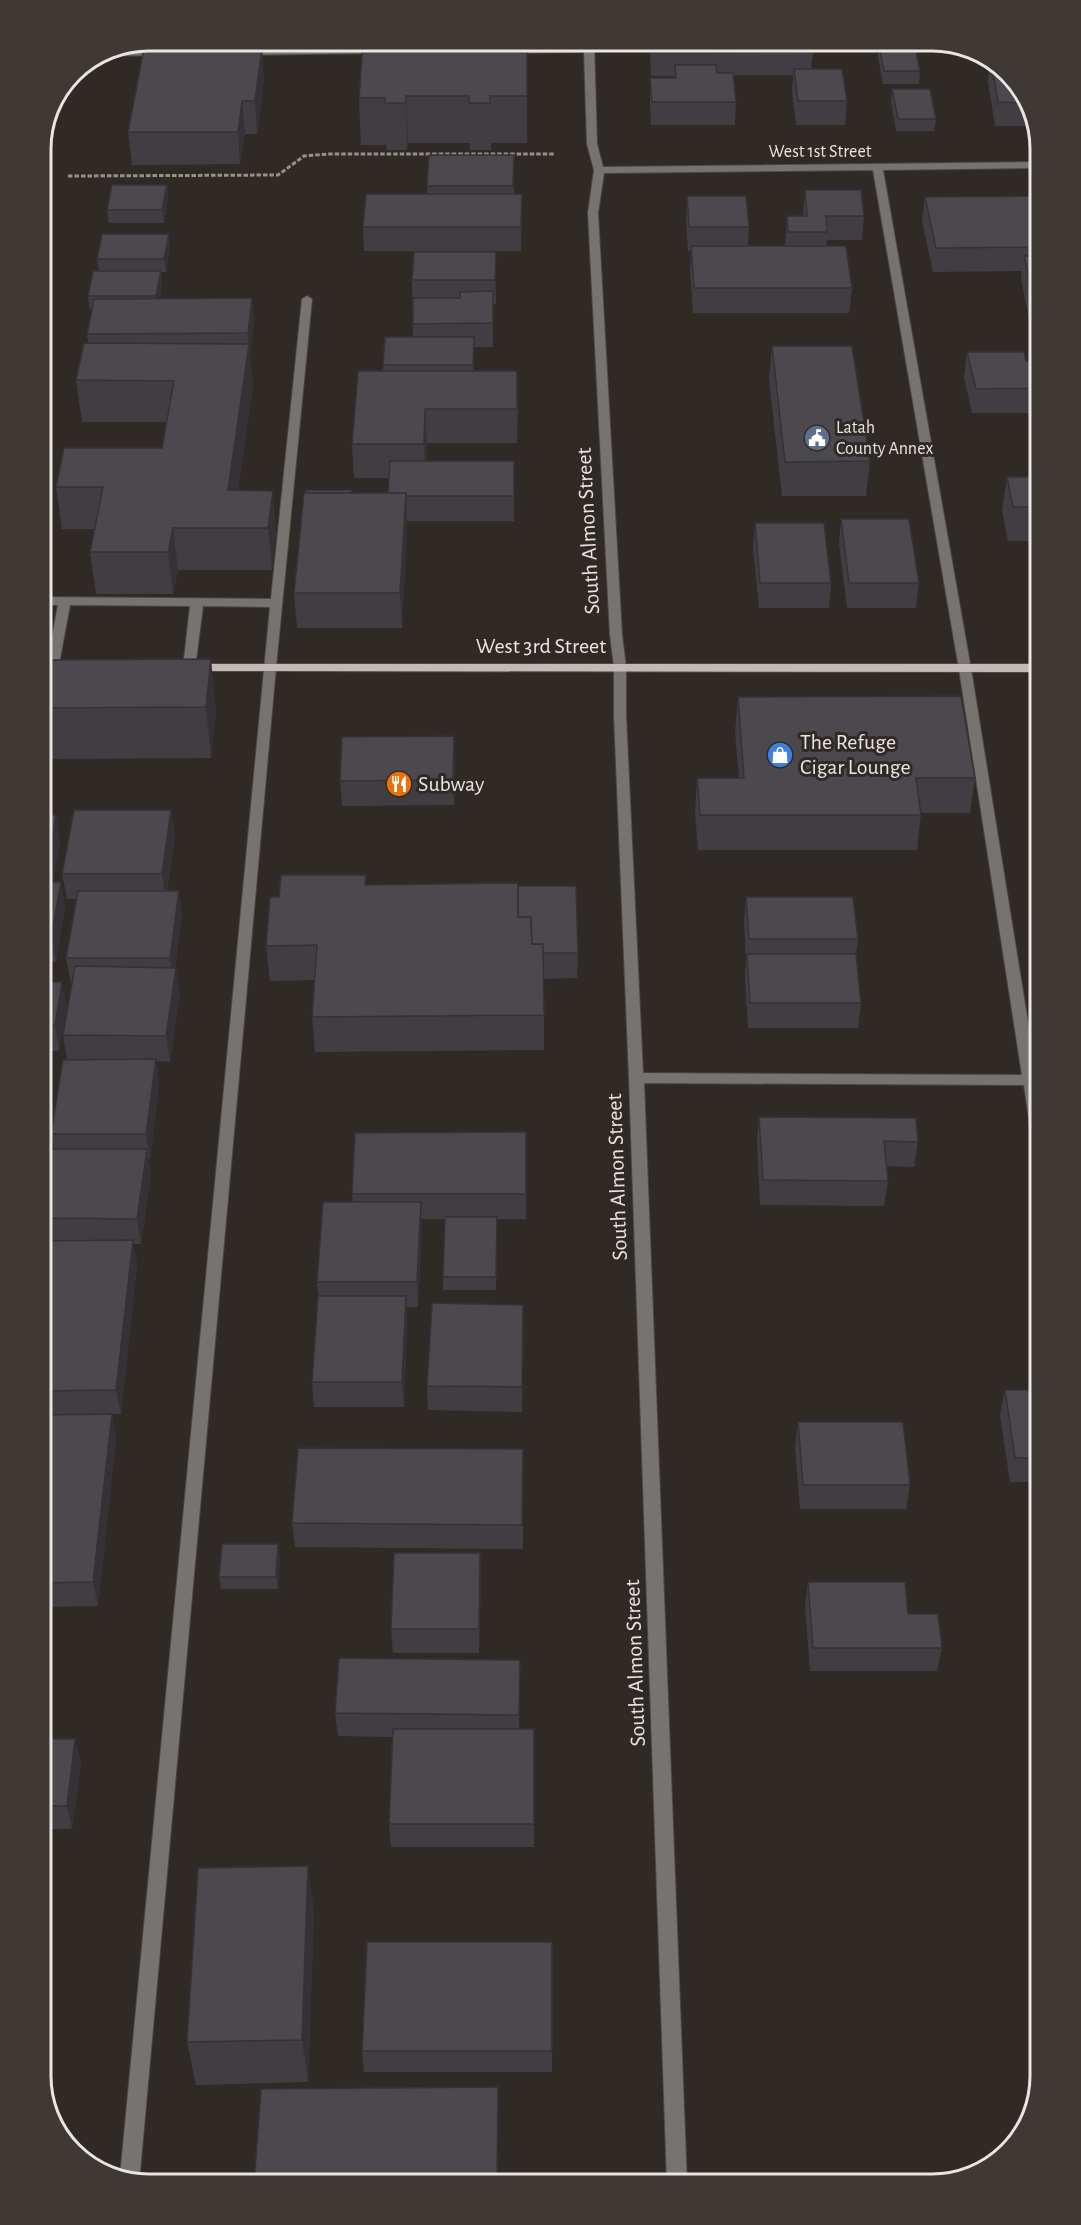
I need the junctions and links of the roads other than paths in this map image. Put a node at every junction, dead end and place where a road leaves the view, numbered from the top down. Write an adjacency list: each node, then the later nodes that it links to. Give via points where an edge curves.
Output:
1 (388, 51): 3 (street)
2 (589, 51): 8 (street, via 592,144)
3 (232, 52)
4 (172, 53): 5 (street)
5 (128, 54)
6 (1030, 165): 7 (street, West 1st Street)
7 (878, 168): 8 (street, West 1st Street); 19 (street)
8 (599, 170): 15 (street, South Almon Street, via 593,213)
9 (308, 298): 13 (street)
10 (51, 601): 11 (street)
11 (65, 601): 12 (street); 18 (street)
12 (198, 602): 13 (street); 16 (street)
13 (277, 603): 14 (street)
14 (270, 667): 15 (main road, West 3rd Street); 16 (main road, West 3rd Street); 22 (street)
15 (620, 667): 19 (main road, West 3rd Street); 20 (street, South Almon Street)
16 (184, 668)
17 (1030, 668): 19 (main road, West 3rd Street)
18 (52, 669)
19 (965, 669): 21 (street)
20 (636, 1078): 21 (street); 23 (street, South Almon Street)
21 (1030, 1080)
22 (131, 2172)
23 (677, 2174)

